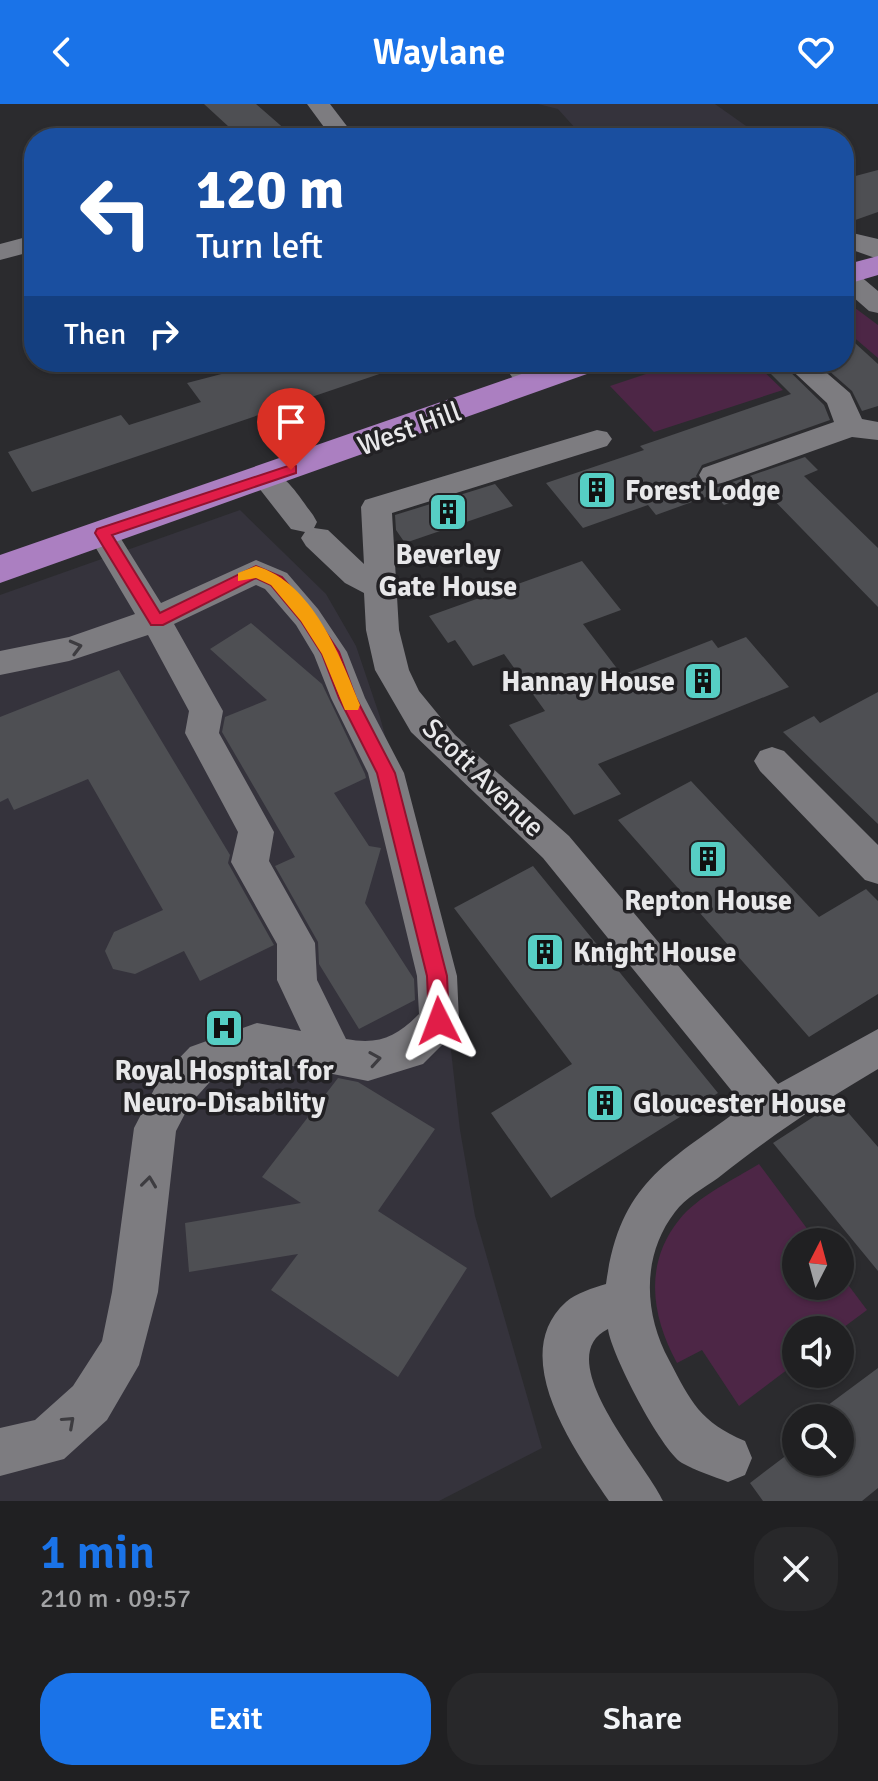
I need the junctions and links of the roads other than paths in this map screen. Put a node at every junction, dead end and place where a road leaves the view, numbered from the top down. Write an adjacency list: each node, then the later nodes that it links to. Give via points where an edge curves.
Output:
1 (318, 104): 2 (street)
2 (336, 128)
3 (854, 241): 5 (street)
4 (24, 246): 6 (street)
5 (878, 251)
6 (0, 252)
7 (878, 265): 8 (highway)
8 (854, 273)
9 (854, 285): 10 (street)
10 (878, 305)
11 (523, 372): 16 (highway, West Hill)
12 (809, 372): 13 (street)
13 (864, 429): 15 (street)
14 (597, 439): 19 (street, Scott Avenue, via 376,507 382,542)
15 (714, 475)
16 (266, 478): 17 (highway, West Hill); 19 (street, via 356,575)
17 (102, 533): 18 (highway, West Hill); 20 (street)
18 (0, 569)
19 (378, 586): 26 (street, Scott Avenue, via 392,670 429,732 553,844)
20 (157, 621): 21 (street, one-way to 20, via 109,639); 25 (street, via 206,711 202,733 256,832 250,862 296,943 297,980); 25 (street, one-way to 20, via 368,1062 409,1051 439,1021 437,976 386,773 330,652 276,581 256,571)
21 (0, 663)
22 (772, 761): 23 (street)
23 (878, 869)
24 (878, 1047): 26 (street)
25 (333, 1055): 28 (street, one-way to 25, via 47,1442 90,1403 123,1349 155,1128 175,1091 204,1060 257,1041)
26 (773, 1109): 27 (street, via 661,1195 632,1254)
27 (626, 1300): 29 (street, via 632,1338 669,1408 697,1445); 30 (street, via 581,1318 563,1350 570,1392)
28 (0, 1452)
29 (728, 1458)
30 (638, 1501)

